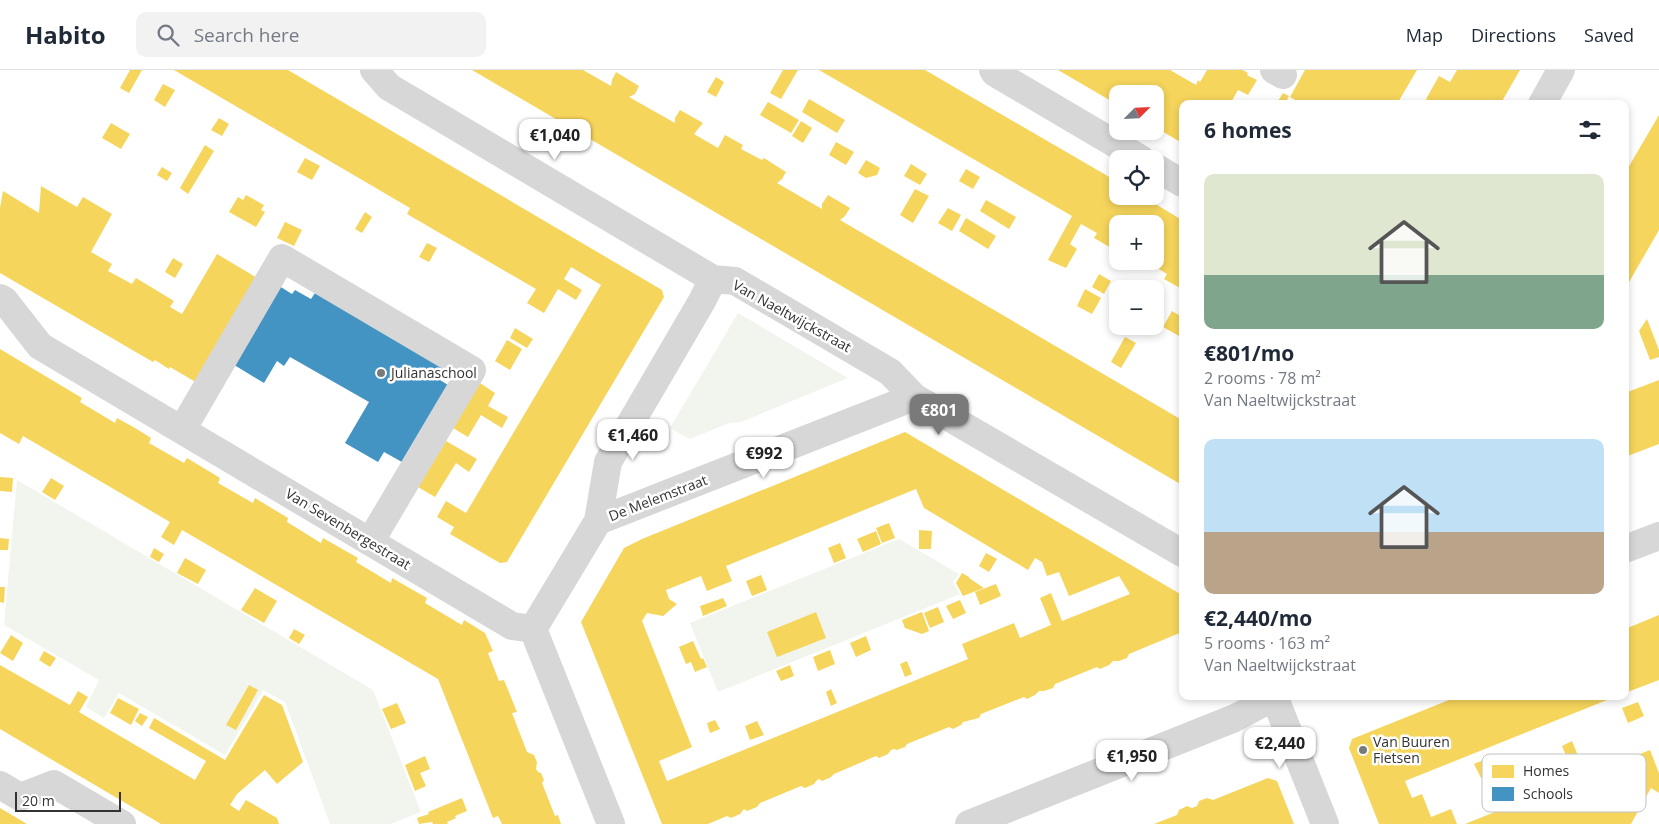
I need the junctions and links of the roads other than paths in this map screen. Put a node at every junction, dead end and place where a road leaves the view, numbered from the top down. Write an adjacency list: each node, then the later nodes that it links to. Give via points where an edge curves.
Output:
1 (374, 70): 8 (street, Van Naeltwijckstraat, via 388,87)
2 (993, 70): 5 (street)
3 (1562, 70): 4 (street)
4 (1544, 100)
5 (1126, 150)
6 (1164, 172): 7 (street)
7 (1179, 181)
8 (713, 279): 10 (street, Van Naeltwijckstraat, via 735,281 890,372); 12 (street, via 608,462)
9 (0, 298): 11 (street, Van Sevenbergestraat, via 40,346)
10 (914, 397): 12 (street, De Melemstraat); 16 (street, Van Naeltwijckstraat)
11 (182, 430): 14 (street, Van Sevenbergestraat); 14 (street, via 282,258 472,370)
12 (598, 521): 17 (street)
13 (1659, 536): 15 (street)
14 (370, 542): 17 (street, Van Sevenbergestraat, via 512,626)
15 (1629, 547)
16 (1179, 551)
17 (533, 630): 22 (street)
18 (1268, 700): 23 (street, via 1235,718)
19 (1275, 700): 24 (street)
20 (0, 785): 21 (street, via 20,797 54,784)
21 (122, 824)
22 (611, 824)
23 (968, 824)
24 (1325, 824)

